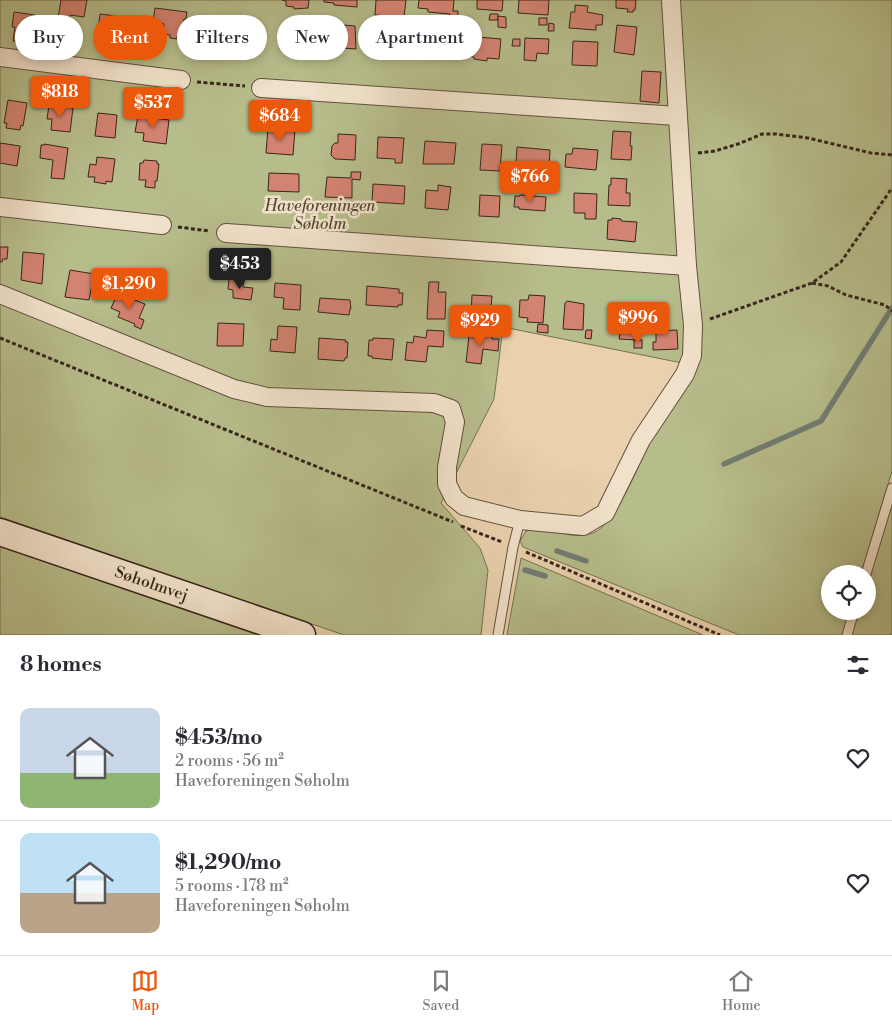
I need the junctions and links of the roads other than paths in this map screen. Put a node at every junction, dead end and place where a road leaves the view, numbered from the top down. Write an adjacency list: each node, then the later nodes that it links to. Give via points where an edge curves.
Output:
1 (671, 0): 5 (street)
2 (0, 57): 3 (street)
3 (181, 80)
4 (261, 88): 5 (street)
5 (677, 116): 9 (street)
6 (0, 208): 7 (street)
7 (162, 225)
8 (226, 233): 9 (street)
9 (687, 266): 12 (street, via 693,326 692,356 685,374 641,440 605,513 583,526)
10 (0, 294): 12 (street, via 234,389 267,397 434,403 451,409 455,422 447,484 454,498 464,506)
11 (892, 488): 14 (lane)
12 (520, 520): 17 (lane)
13 (0, 532): 16 (street, Søholmvej)
14 (869, 565)
15 (851, 620): 18 (lane)
16 (302, 635)
17 (498, 635)
18 (847, 635)

